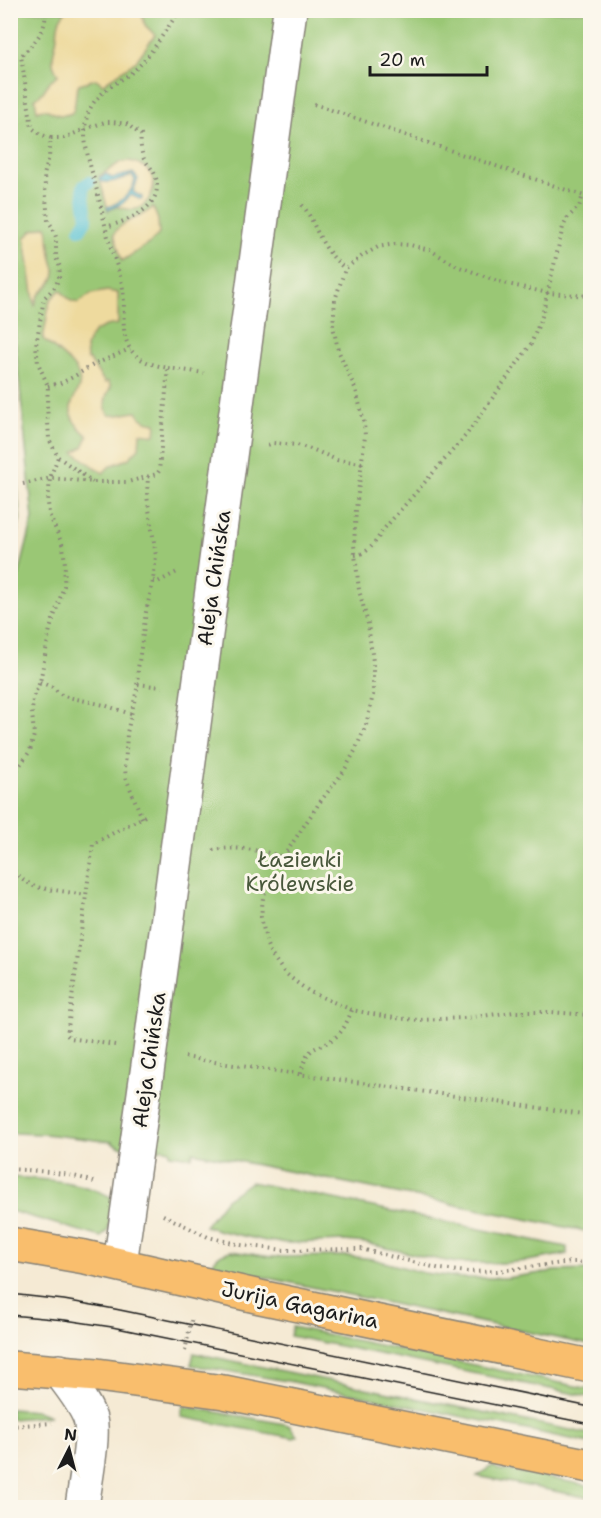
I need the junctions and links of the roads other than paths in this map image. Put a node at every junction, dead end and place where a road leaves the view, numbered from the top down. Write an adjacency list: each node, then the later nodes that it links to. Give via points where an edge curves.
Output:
1 (290, 10): 3 (street, Aleja Chińska)
2 (10, 1244): 3 (main road, Jurija Gagarina)
3 (120, 1264): 4 (main road, Jurija Gagarina)
4 (591, 1366)
5 (10, 1368): 6 (main road)
6 (60, 1371): 7 (main road, via 224,1392); 8 (street, via 91,1420)
7 (591, 1466)
8 (82, 1508)

